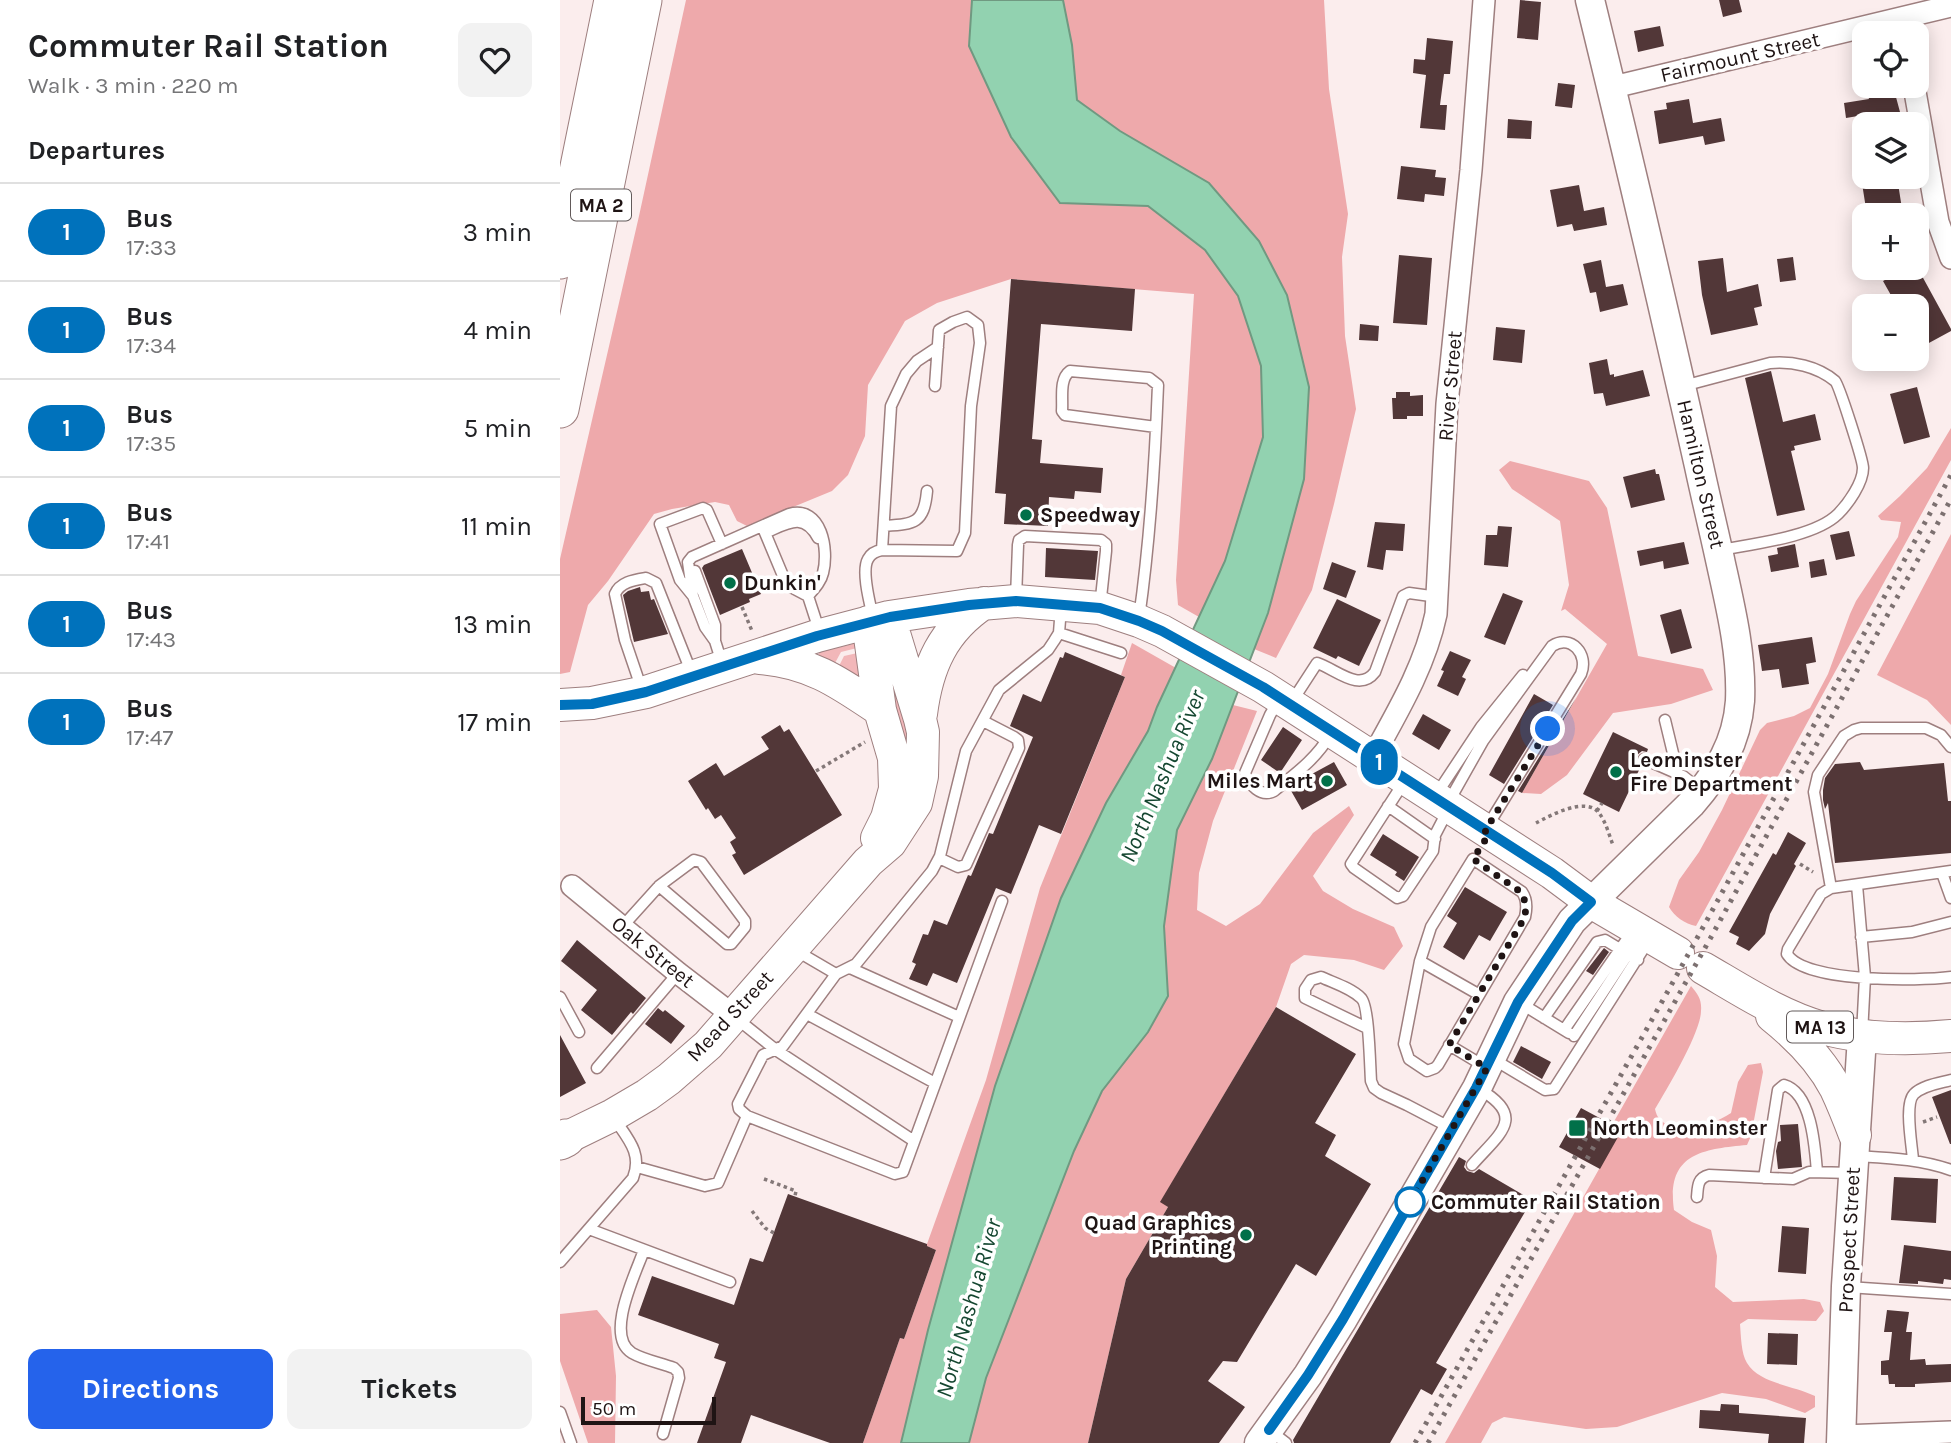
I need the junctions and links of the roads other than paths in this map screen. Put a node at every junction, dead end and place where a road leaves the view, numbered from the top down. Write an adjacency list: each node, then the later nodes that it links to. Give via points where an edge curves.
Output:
1 (613, 0): 12 (highway, MA 2)
2 (643, 0): 16 (highway, MA 2)
3 (1484, 0): 26 (street, River Street, via 1447,404)
4 (1590, 0): 8 (main road, Hamilton Street)
5 (1951, 6): 6 (street, Fairmount Street)
6 (1915, 21)
7 (1852, 37): 8 (street, Fairmount Street)
8 (1611, 86): 15 (main road, Hamilton Street)
9 (1917, 98): 10 (street)
10 (1945, 224): 11 (street)
11 (1951, 258)
12 (560, 260)
13 (938, 347): 14 (lane); 19 (lane, via 906,374 891,406); 22 (lane, via 939,330 953,321 967,317 978,325 965,533 957,551)
14 (935, 386)
15 (1681, 386): 23 (main road, Hamilton Street); 23 (lane, via 1769,363 1816,369 1838,383 1863,468 1855,494 1820,527)
16 (560, 409)
17 (1156, 427): 17 (lane, via 1158,385 1152,379 1066,374 1065,415); 32 (lane, via 1147,567)
18 (927, 491): 19 (lane, via 920,517 908,524)
19 (884, 526): 22 (lane)
20 (763, 530): 21 (lane); 25 (lane, via 786,583); 25 (lane, via 795,521 816,533 825,557 823,576); 34 (lane, via 698,561 695,567 715,625)
21 (722, 544): 24 (lane, via 690,559); 24 (lane, via 708,510 701,507 660,524 680,580)
22 (882, 550): 31 (lane, via 866,561)
23 (1718, 551): 50 (main road, Hamilton Street, via 1739,660 1740,700 1732,740 1717,772)
24 (693, 596): 34 (lane, via 705,627)
25 (808, 596): 33 (lane)
26 (1438, 597): 38 (lane, via 1403,596 1369,679 1356,681 1317,663); 46 (street, River Street, via 1419,670)
27 (1016, 601): 28 (main road, MA 13); 29 (lane, via 1021,538 1101,540 1106,551); 30 (main road, MA 13)
28 (984, 603): 31 (main road, MA 13); 41 (main road, via 942,643 923,695)
29 (1100, 608): 30 (main road, MA 13); 32 (main road, MA 13)
30 (1060, 619): 35 (lane); 43 (lane, via 1048,650 999,690)
31 (877, 620): 33 (main road, MA 13); 40 (main road, Mead Street); 41 (main road, Mead Street)
32 (1150, 626): 38 (main road, MA 13)
33 (821, 635): 34 (main road, MA 13)
34 (736, 650): 36 (main road, MA 13); 40 (main road, via 824,674)
35 (1121, 653)
36 (693, 677): 37 (main road, MA 13); 37 (lane, via 661,590 646,578 633,580 615,594)
37 (643, 693): 39 (main road, MA 13, via 592,704)
38 (1278, 697): 44 (main road, MA 13); 44 (lane, via 1245,773 1263,794 1274,791 1310,762)
39 (560, 705)
40 (880, 710): 56 (main road, Mead Street, via 894,758 895,789)
41 (920, 719): 56 (main road, Mead Street, via 922,776 916,803 890,843)
42 (1665, 720): 48 (lane)
43 (982, 721): 55 (lane, via 966,751); 55 (lane, via 1014,737 1019,748 966,865 958,867)
44 (1332, 732): 46 (main road, MA 13)
45 (1951, 747): 61 (lane, via 1941,735 1926,728 1861,728 1844,736 1818,775 1814,792)
46 (1372, 758): 49 (main road, MA 13)
47 (1644, 759): 48 (lane)
48 (1678, 774): 50 (lane)
49 (1406, 779): 51 (main road, MA 13); 52 (lane)
50 (1702, 790): 64 (main road, Hamilton Street)
51 (1443, 803): 53 (lane); 54 (main road, MA 13); 54 (lane, via 1489,716 1536,659 1560,642 1574,646 1583,657 1583,668)
52 (1388, 806): 53 (lane); 53 (lane, via 1352,861 1354,868 1400,898 1433,851)
53 (1435, 839)
54 (1482, 843): 64 (main road, MA 13, via 1552,873); 70 (lane, via 1431,927); 77 (lane, via 1525,898 1527,911)
55 (939, 858): 71 (lane)
56 (868, 862): 69 (main road, Mead Street)
57 (1946, 872): 59 (lane); 62 (lane)
58 (566, 884): 66 (street, Oak Street)
59 (1857, 884): 61 (lane); 67 (lane)
60 (659, 886): 60 (lane, via 697,860 745,927 727,944); 66 (lane)
61 (1831, 888): 75 (lane, via 1821,894 1787,954 1800,965)
62 (1951, 898)
63 (1002, 901): 82 (lane)
64 (1591, 902): 68 (main road, MA 13); 79 (main road, Hamilton Street, via 1572,921)
65 (1951, 922): 67 (lane)
66 (622, 927): 72 (street, Oak Street)
67 (1861, 937): 75 (lane)
68 (1649, 948): 76 (main road, MA 13); 83 (lane, via 1597,942); 86 (lane); 89 (lane)
69 (793, 949): 73 (lane); 81 (main road, Mead Street)
70 (1420, 961): 77 (lane); 90 (lane, via 1406,1054 1427,1071 1435,1068)
71 (850, 968): 73 (lane); 82 (lane)
72 (678, 974): 81 (street, Oak Street); 92 (lane)
73 (836, 974): 80 (lane)
74 (1951, 976): 75 (lane)
75 (1865, 977): 88 (lane)
76 (1744, 992): 88 (main road, MA 13, via 1821,1028); 101 (main road, via 1811,1052 1835,1087)
77 (1478, 994): 90 (lane)
78 (560, 997): 85 (lane)
79 (1518, 1002): 83 (lane); 93 (main road, Hamilton Street)
80 (807, 1014): 91 (lane); 95 (lane)
81 (734, 1016): 91 (lane); 96 (main road, Mead Street, via 669,1079)
82 (959, 1017): 95 (lane)
83 (1544, 1018): 86 (lane)
84 (1367, 1028): 84 (lane, via 1362,998 1321,977 1311,980 1305,998); 98 (lane, via 1374,1088)
85 (579, 1032)
86 (1569, 1033): 89 (lane)
87 (1951, 1036): 88 (main road, MA 13)
88 (1862, 1037): 101 (main road, Prospect Street)
89 (1585, 1043): 93 (lane, via 1551,1091)
90 (1449, 1045): 93 (lane)
91 (776, 1050): 97 (lane, via 763,1055 738,1104); 100 (lane)
92 (597, 1068)
93 (1485, 1071): 98 (main road, Hamilton Street); 103 (lane, via 1506,1117 1504,1128)
94 (1951, 1080): 102 (lane, via 1919,1091 1910,1100)
95 (935, 1083): 100 (lane)
96 (613, 1115): 99 (main road, Mead Street); 104 (lane, via 636,1153)
97 (747, 1116): 100 (lane, via 895,1174 902,1172); 104 (lane, via 713,1186)
98 (1452, 1129): 118 (main road, Hamilton Street, via 1313,1378)
99 (561, 1136)
100 (914, 1141)
101 (1854, 1155): 102 (lane); 106 (lane); 113 (main road, Prospect Street)
102 (1913, 1160): 105 (lane)
103 (1472, 1165)
104 (637, 1167): 109 (lane, via 633,1178)
105 (1951, 1170)
106 (1817, 1172): 107 (lane, via 1793,1179); 107 (lane, via 1809,1118 1797,1093 1784,1085 1778,1090)
107 (1764, 1178): 108 (lane, via 1704,1177)
108 (1697, 1197)
109 (589, 1229): 110 (lane); 111 (lane)
110 (644, 1250): 112 (lane); 117 (lane, via 620,1316 621,1332 632,1353 678,1372)
111 (560, 1262)
112 (730, 1282)
113 (1846, 1286): 114 (lane); 119 (main road, Prospect Street)
114 (1951, 1294)
115 (560, 1412): 120 (lane)
116 (1951, 1432): 119 (street)
117 (663, 1434)
118 (1271, 1439)
119 (1842, 1439)
120 (571, 1443)

